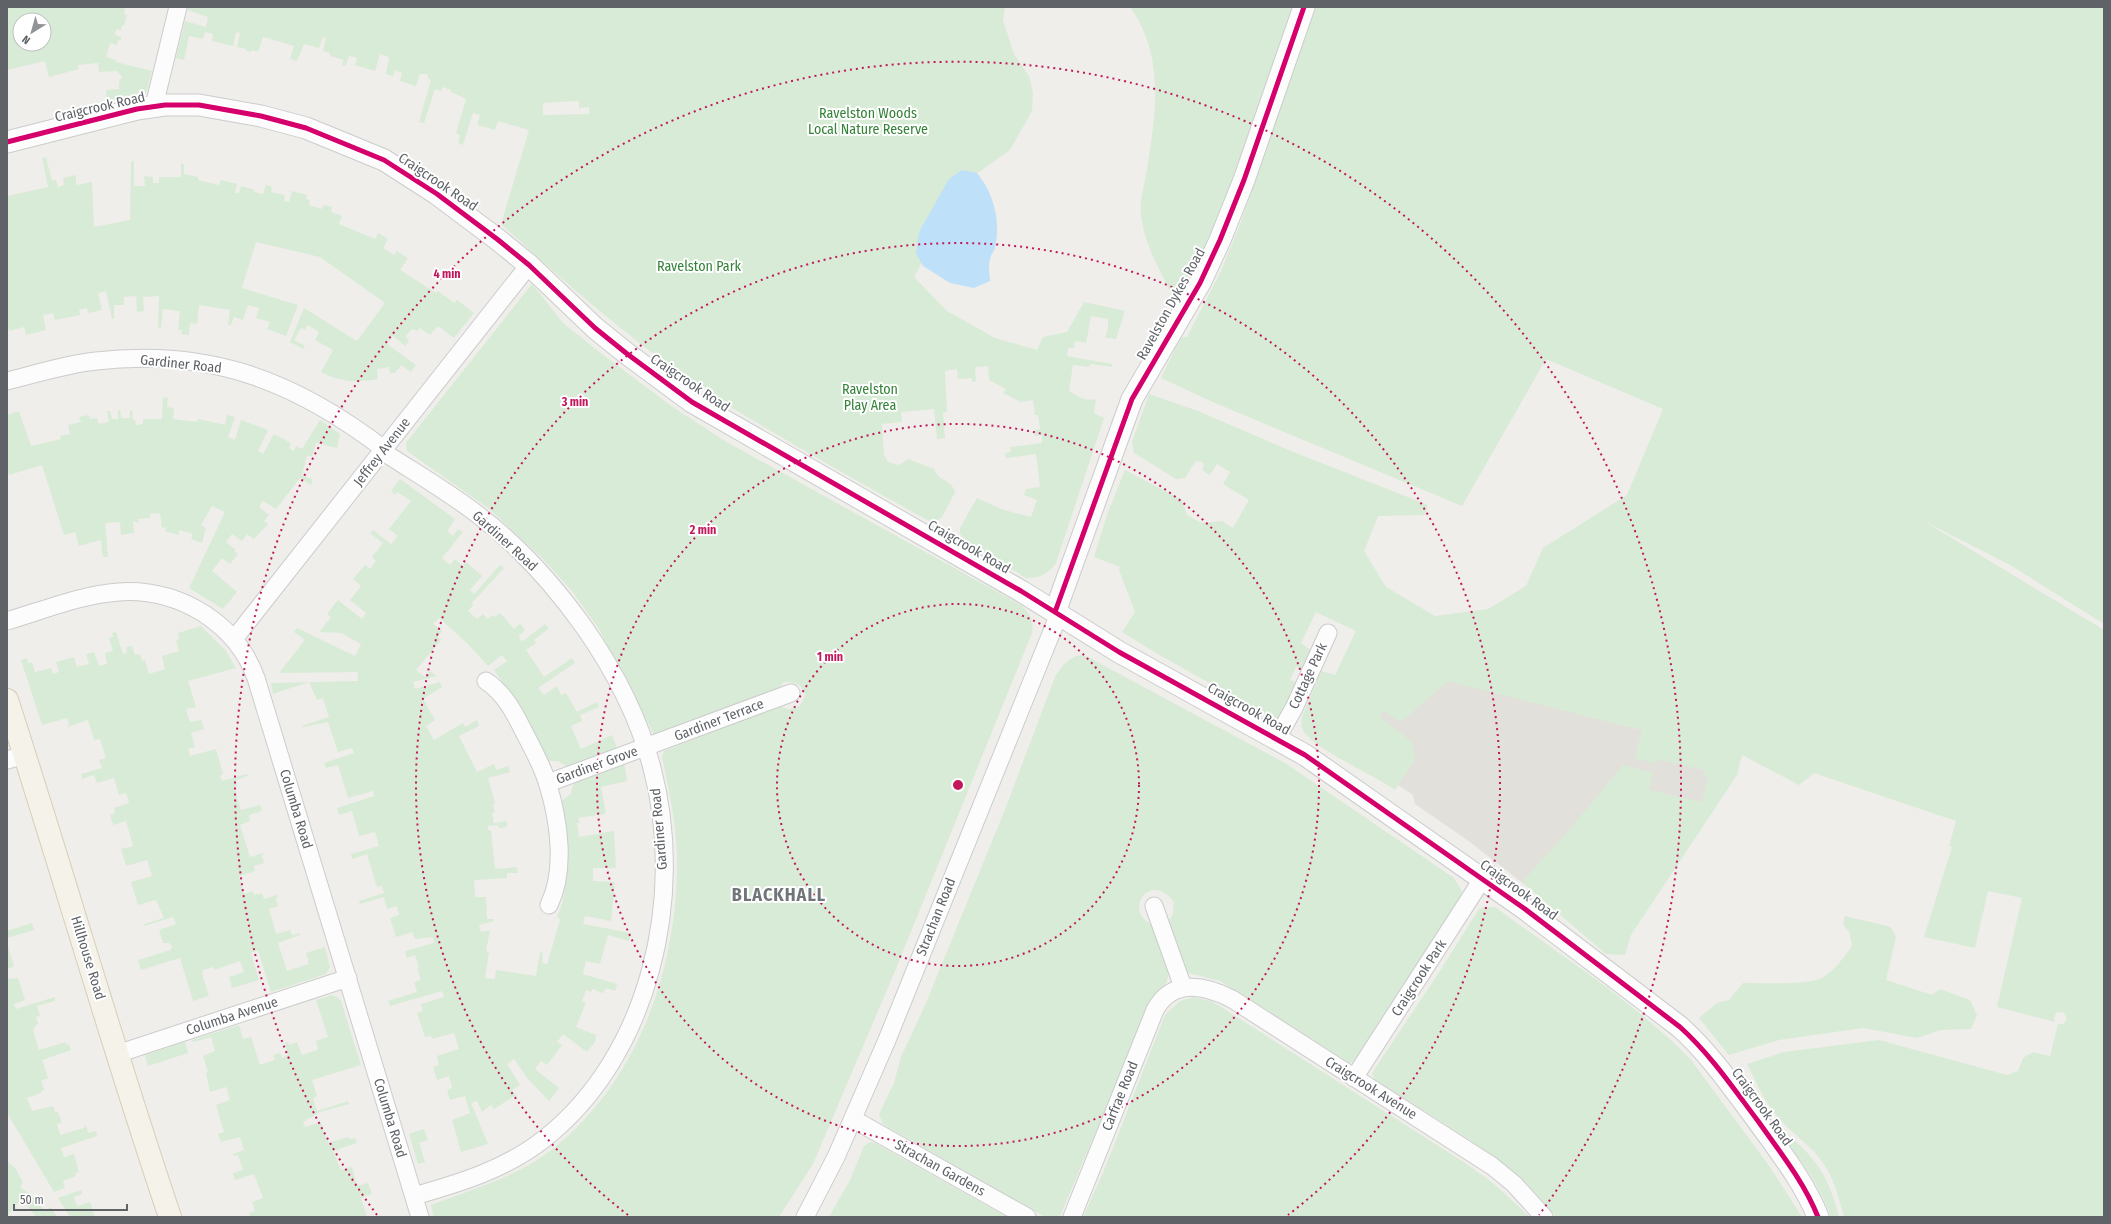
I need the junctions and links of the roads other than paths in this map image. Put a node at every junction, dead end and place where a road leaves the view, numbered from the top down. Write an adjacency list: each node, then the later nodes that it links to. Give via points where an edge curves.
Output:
1 (178, 7): 3 (street)
2 (1304, 7): 8 (street, Ravelston Dykes Road, via 1244,180 1220,240 1200,283 1132,399)
3 (154, 106): 4 (street, Craigcrook Road); 5 (street, Craigcrook Road, via 199,105 235,110 306,128 367,152 437,194)
4 (7, 142)
5 (529, 265): 7 (street, Jeffrey Avenue); 8 (street, Craigcrook Road, via 595,328 692,402)
6 (7, 381): 7 (street, Gardiner Road, via 96,361 154,359 204,364 255,376 305,396 344,420)
7 (383, 450): 11 (street, Jeffrey Avenue); 16 (street, Gardiner Road, via 476,513 537,568 580,622 605,660 628,704)
8 (1057, 613): 15 (street, Craigcrook Road, via 1119,652); 26 (street, Strachan Road)
9 (7, 621): 11 (street, Columba Road, via 110,592 142,591 176,599 192,606)
10 (1328, 634): 15 (street, Cottage Park, via 1294,708)
11 (234, 639): 22 (street, Columba Road, via 250,661 256,678)
12 (486, 681): 18 (street, Gardiner Grove, via 502,695 512,709)
13 (791, 693): 16 (street, Gardiner Terrace)
14 (7, 700): 17 (main road, Hillhouse Road)
15 (1277, 738): 19 (street, Craigcrook Road, via 1330,771)
16 (646, 748): 18 (street, Gardiner Grove); 27 (street, Gardiner Road, via 657,793 662,831 662,905 647,982 622,1046 586,1099 563,1124 542,1140 516,1158 482,1175)
17 (16, 758): 24 (main road, Hillhouse Road, via 97,985)
18 (548, 783): 20 (street, Gardiner Grove, via 556,824 558,859 556,887)
19 (1483, 878): 25 (street, Craigcrook Park); 34 (street, Craigcrook Road, via 1621,981 1700,1045 1801,1181)
20 (549, 906)
21 (1154, 906): 23 (street)
22 (348, 978): 24 (street, Columba Avenue); 27 (street, Columba Road)
23 (1183, 987): 25 (street, Craigcrook Avenue, via 1209,989 1232,999); 32 (street, Carfrae Road, via 1168,994 1155,1010)
24 (117, 1054): 28 (main road, Hillhouse Road)
25 (1354, 1078): 33 (street, Craigcrook Avenue, via 1492,1166 1514,1184)
26 (853, 1119): 30 (street, Strachan Road); 31 (street, Strachan Gardens)
27 (414, 1196): 29 (street, Columba Road)
28 (170, 1217)
29 (420, 1217)
30 (805, 1217)
31 (1028, 1217)
32 (1072, 1217)
33 (1544, 1217)
34 (1818, 1217)

